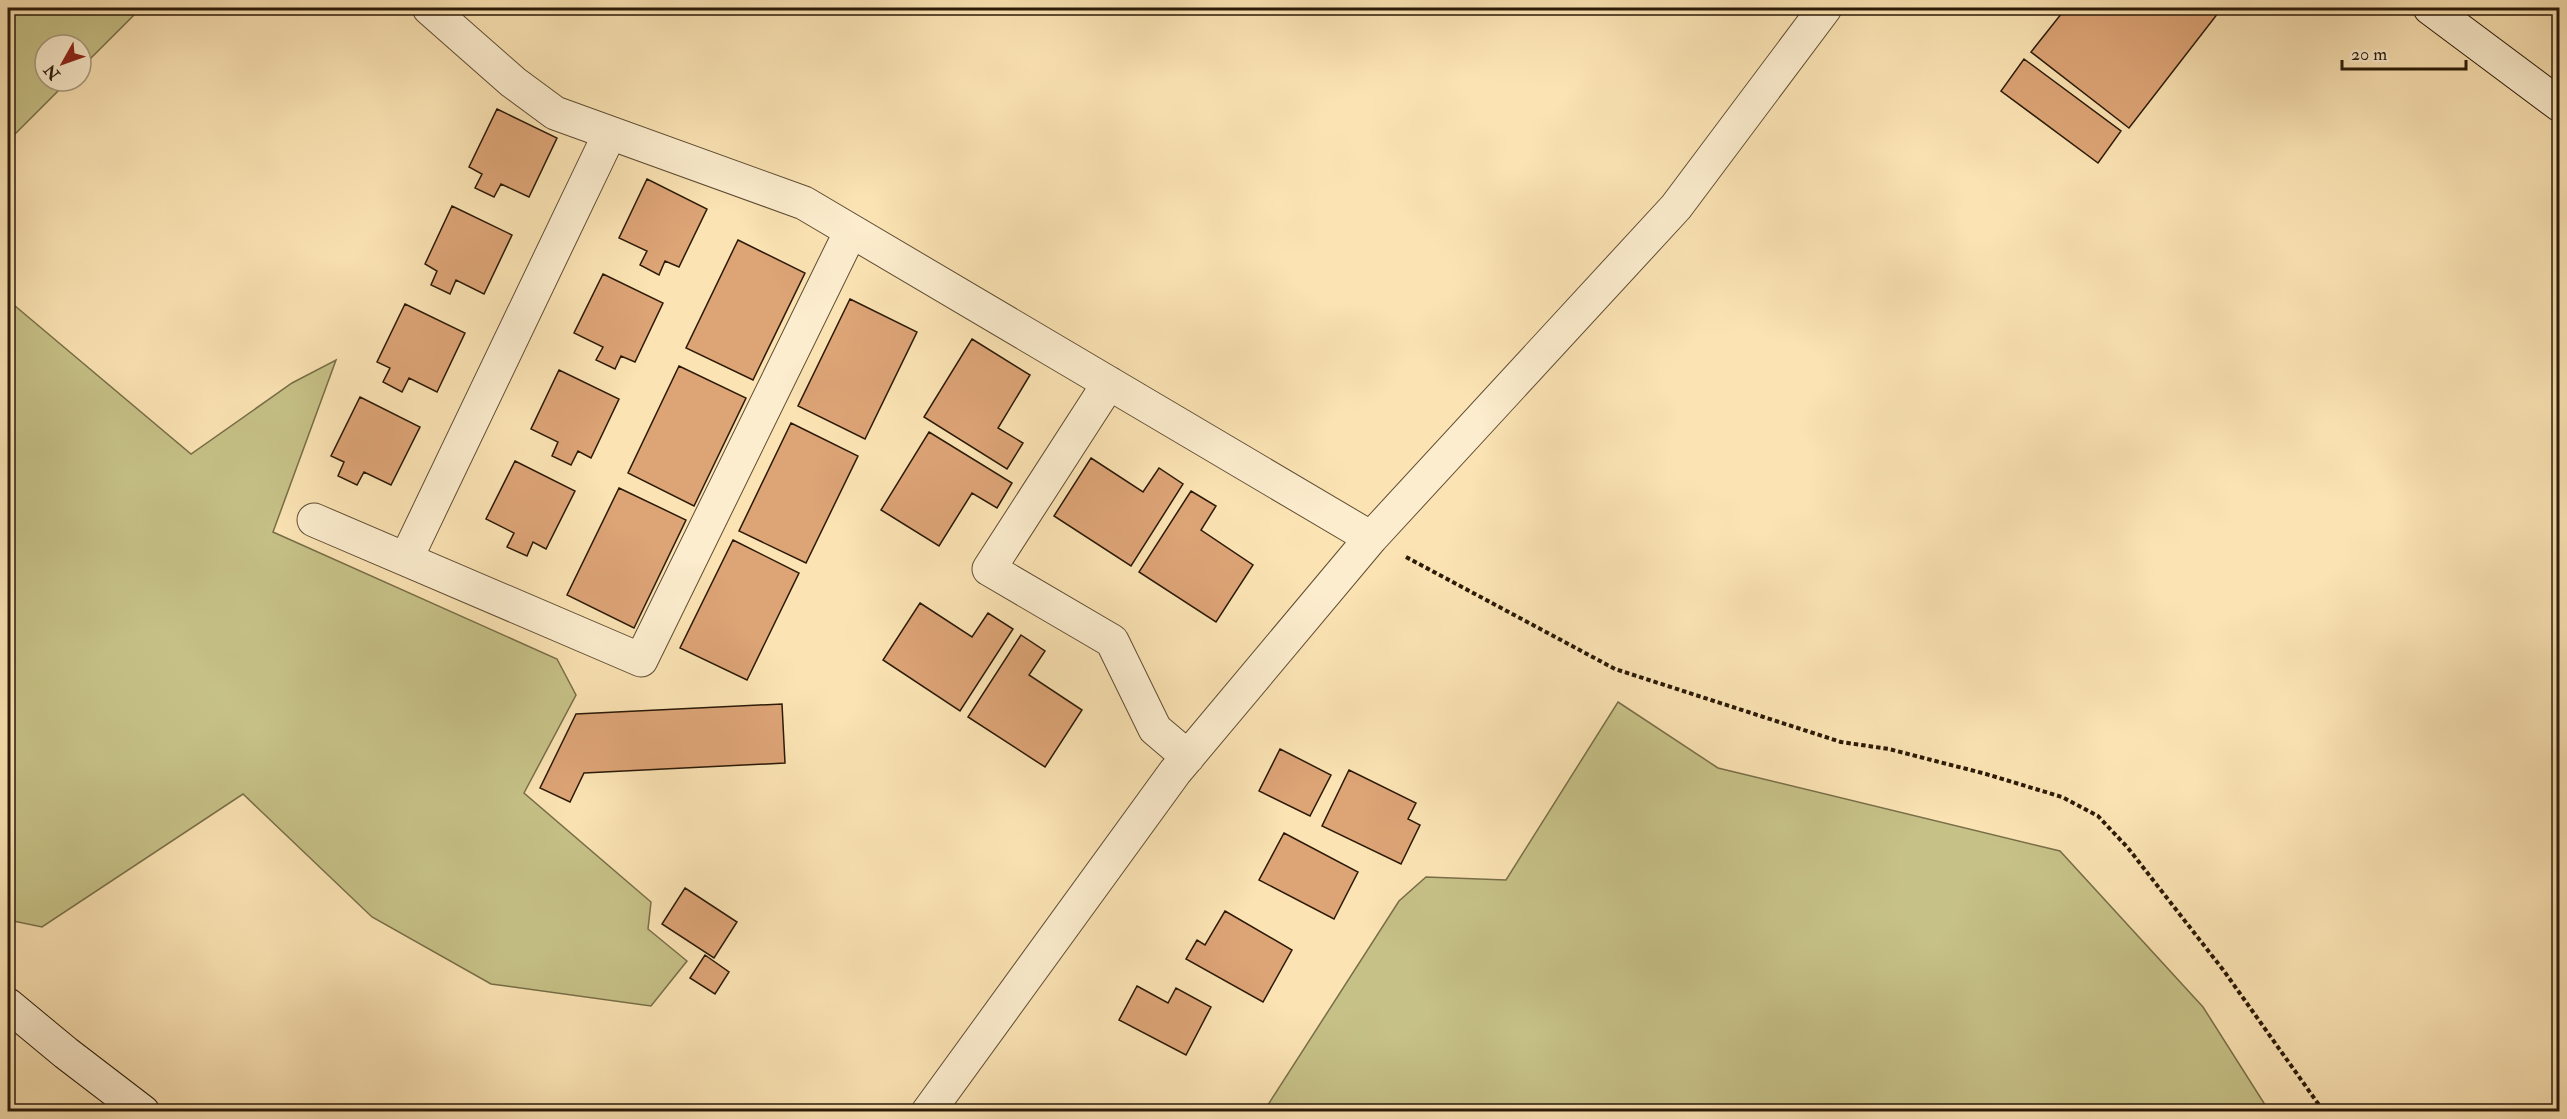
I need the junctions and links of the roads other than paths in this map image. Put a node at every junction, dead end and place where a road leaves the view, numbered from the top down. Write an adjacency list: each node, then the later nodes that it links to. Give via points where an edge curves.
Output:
1 (429, 8): 5 (street, via 513,82 555,112)
2 (1825, 8): 9 (street, via 1676,207)
3 (2430, 8): 4 (street)
4 (2559, 105)
5 (610, 133): 6 (street, via 804,203); 10 (street)
6 (851, 231): 7 (street); 10 (street, via 641,660)
7 (1109, 383): 9 (street); 11 (street, via 989,569 1112,641 1155,729)
8 (314, 520): 10 (street)
9 (1371, 538): 11 (street)
10 (406, 559)
11 (1188, 757): 14 (street)
12 (8, 1005): 13 (street)
13 (143, 1112)
14 (928, 1112)

